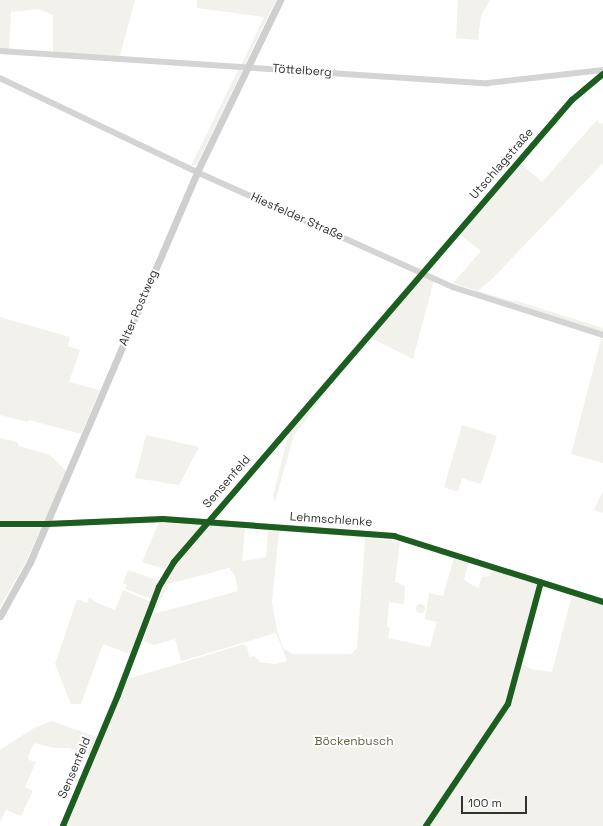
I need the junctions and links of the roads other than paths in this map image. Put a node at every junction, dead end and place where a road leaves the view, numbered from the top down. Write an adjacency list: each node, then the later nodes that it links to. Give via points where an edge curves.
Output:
1 (280, 0): 3 (main road, Alter Postweg)
2 (0, 51): 3 (street, Töttelberg)
3 (247, 67): 4 (street, Töttelberg, via 488,83); 7 (main road, Alter Postweg)
4 (603, 70)
5 (603, 74): 8 (street, Utschlagstraße, via 572,100)
6 (0, 78): 7 (street, Hiesfelder Straße)
7 (197, 172): 8 (street, Hiesfelder Straße); 11 (main road, Alter Postweg)
8 (422, 273): 9 (street, Hiesfelder Straße, via 453,286); 10 (street, Sensenfeld)
9 (603, 335)
10 (207, 522): 11 (street, Lehmschlenke, via 163,519); 12 (street, Lehmschlenke, via 394,536); 14 (street, Sensenfeld, via 174,562 161,583)
11 (47, 524): 13 (main road, Alter Postweg, via 23,576)
12 (603, 602)
13 (0, 616)
14 (63, 826)

